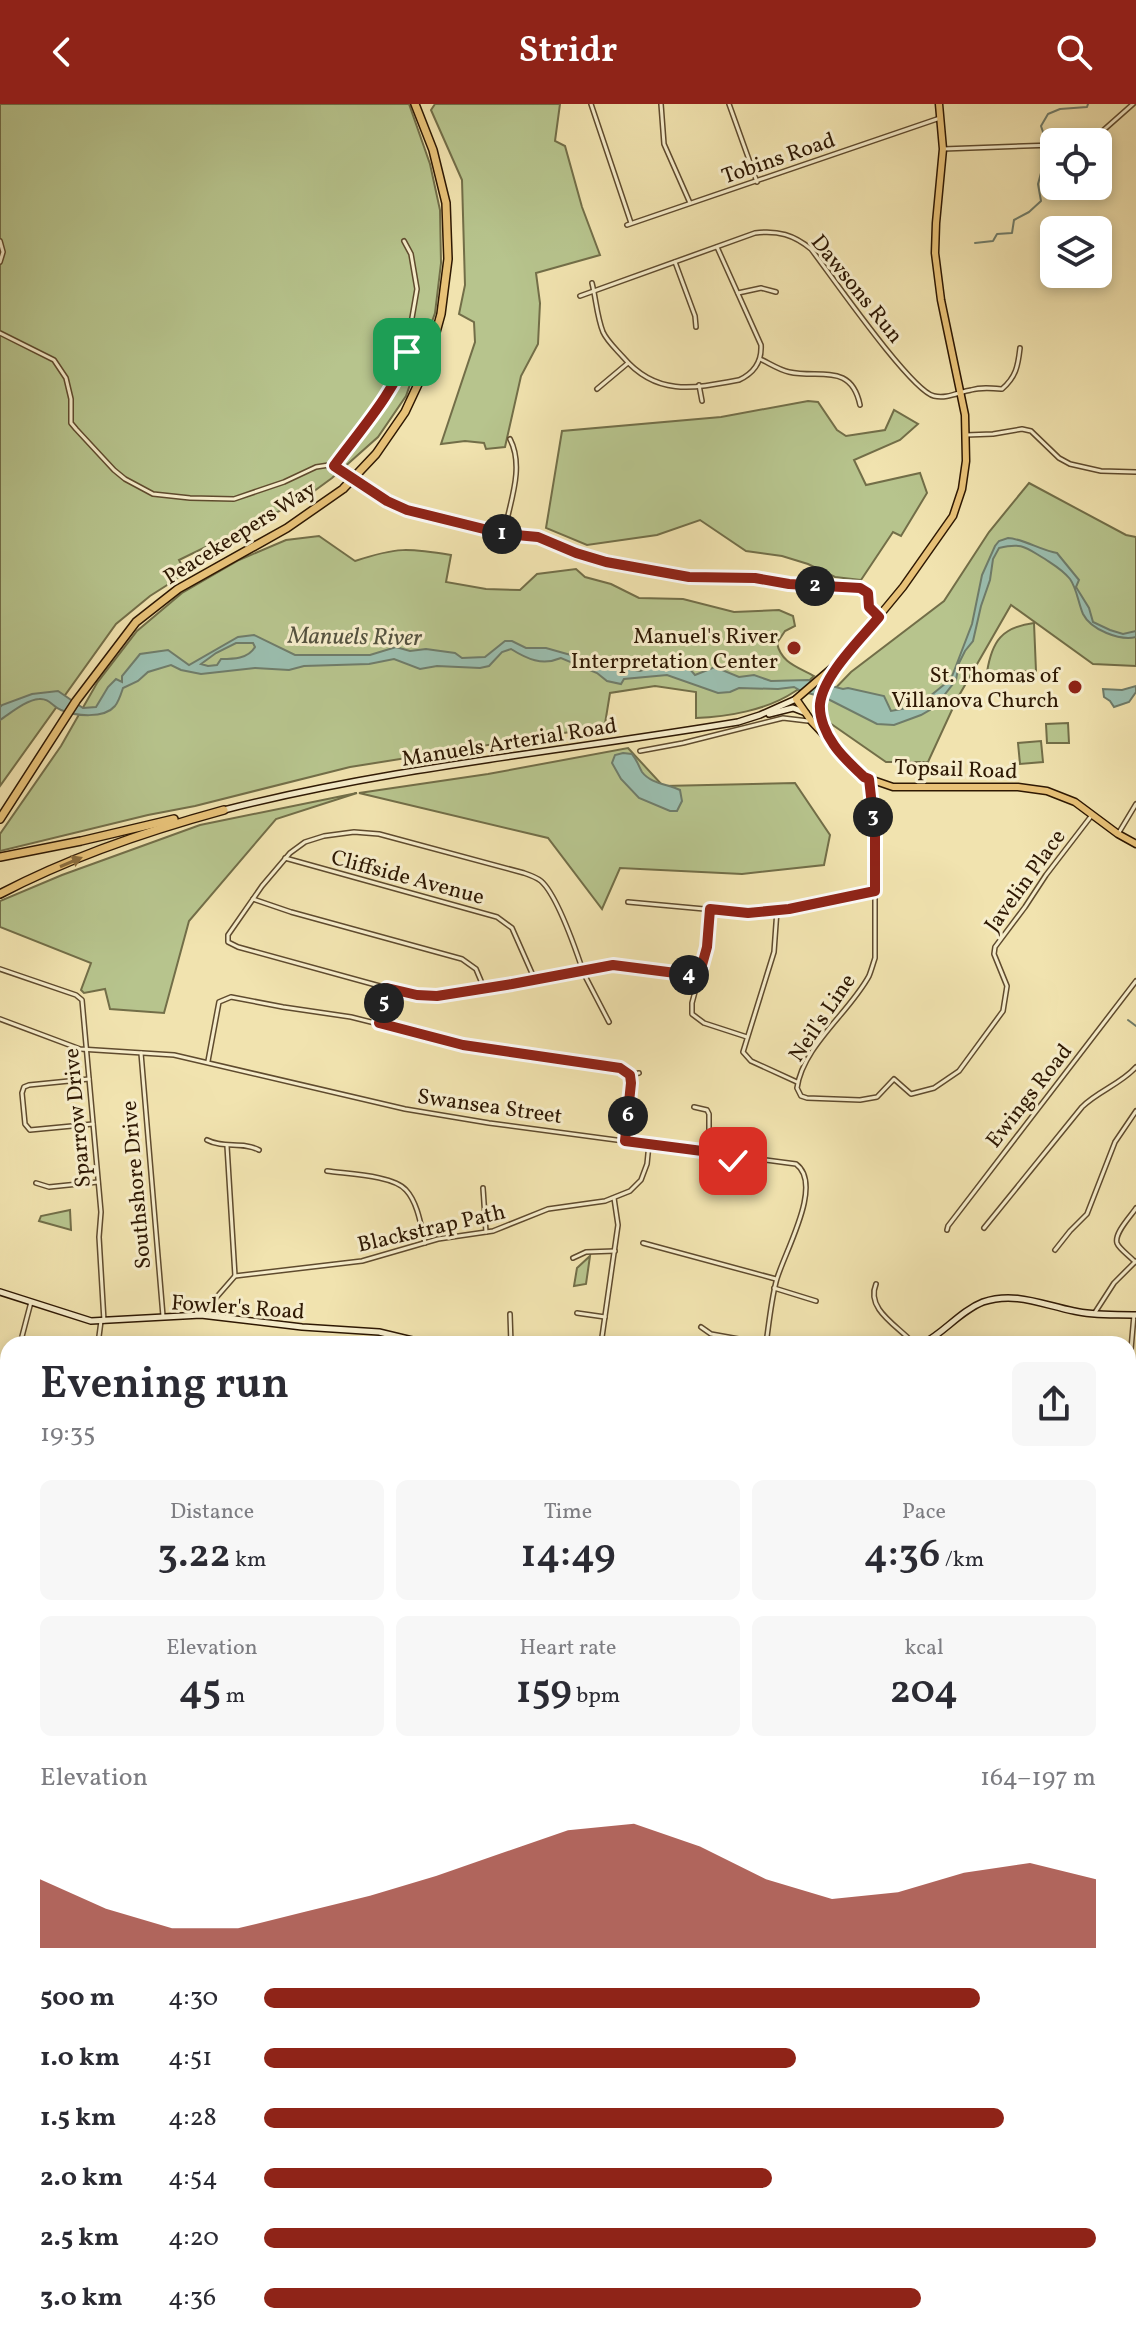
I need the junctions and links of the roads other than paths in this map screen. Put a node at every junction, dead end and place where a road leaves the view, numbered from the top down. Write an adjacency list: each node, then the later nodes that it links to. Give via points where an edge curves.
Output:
1 (415, 104): 47 (highway, Peacekeepers Way, via 446,203 448,259 441,314 405,412 343,489 287,528 178,589 136,622)
2 (591, 104): 12 (street, Tobins Road, via 629,224)
3 (661, 104): 12 (street, via 664,144)
4 (729, 104): 11 (street)
5 (939, 104): 7 (main road)
6 (1133, 104): 8 (street)
7 (940, 118): 10 (main road); 11 (street, Tobins Road)
8 (1106, 128)
9 (1040, 146): 10 (street)
10 (943, 149): 30 (main road, via 935,253)
11 (757, 182): 12 (street, Tobins Road)
12 (690, 203)
13 (0, 241): 16 (street)
14 (404, 241): 35 (street, via 417,289 404,364)
15 (717, 247): 17 (street, Dawsons Run); 21 (street); 30 (street, Dawsons Run, via 771,231 796,238 811,249 919,387 938,397)
16 (0, 262)
17 (675, 262): 19 (street, Dawsons Run); 23 (street)
18 (592, 283): 19 (street)
19 (594, 292): 22 (street, Dawsons Run); 27 (street, via 603,333)
20 (776, 292): 21 (street, via 761,288)
21 (738, 293): 26 (street, via 760,341)
22 (580, 296)
23 (696, 327)
24 (0, 333): 35 (street, via 54,360 66,378 71,423 114,470 153,494 234,499 316,467)
25 (1020, 348): 30 (street, Dawsons Run, via 1017,368 1002,389)
26 (760, 359): 28 (street, via 743,378); 32 (street, via 787,372 829,373 848,381)
27 (628, 363): 28 (street, via 657,383); 29 (street)
28 (699, 385): 31 (street)
29 (597, 389)
30 (961, 393): 33 (main road)
31 (702, 401)
32 (860, 405)
33 (966, 435): 36 (street, via 1022,429 1070,464); 38 (main road, via 962,489 953,516)
34 (510, 439): 37 (street, via 516,452 515,478)
35 (334, 466): 37 (street, bridge, via 407,510)
36 (1136, 472)
37 (504, 534): 38 (street, via 538,537 606,562 689,577 860,588)
38 (879, 617): 39 (main road)
39 (827, 677): 40 (main road); 44 (main road, via 820,714)
40 (796, 699): 41 (main road, Topsail Road); 42 (street, Manuels Arterial Road)
41 (806, 713): 42 (street, via 793,708); 43 (main road, Topsail Road)
42 (760, 715): 49 (street, Manuels Arterial Road, via 692,730 492,758)
43 (812, 722): 44 (main road, Topsail Road); 45 (street, via 783,718)
44 (833, 744): 46 (main road, Topsail Road)
45 (640, 751)
46 (869, 779): 51 (main road, Topsail Road, via 893,787 1047,791); 57 (street, Neil's Line)
47 (19, 788): 50 (highway, Peacekeepers Way); 52 (highway, Peacekeepers Way)
48 (1136, 804): 53 (street)
49 (224, 810): 55 (highway); 58 (highway, one-way to 49, via 94,852)
50 (0, 811)
51 (1092, 815): 53 (main road, Topsail Road); 81 (street, Javelin Place, via 995,947 1007,983 1005,1007 959,1071 934,1088 911,1094 894,1079 877,1097 860,1100 801,1096)
52 (0, 819)
53 (1118, 834): 54 (main road, Topsail Road)
54 (1136, 844)
55 (0, 857)
56 (285, 858): 59 (street); 64 (street, via 311,840 362,832 529,875 547,889); 66 (street, Cliffside Avenue, via 497,917 512,928)
57 (875, 891): 62 (street); 81 (street, Neil's Line, via 875,958 868,977)
58 (0, 894)
59 (253, 899): 68 (street, via 229,932 231,944); 69 (street, via 462,959 479,974)
60 (628, 902): 61 (street)
61 (710, 909): 62 (street); 65 (street)
62 (777, 910): 73 (street, via 773,957)
63 (0, 969): 74 (street, Sparrow Drive, via 80,997)
64 (583, 970): 65 (street, via 622,965); 66 (street); 71 (street)
65 (699, 976): 73 (street, via 693,1016)
66 (535, 980): 69 (street)
67 (1136, 981): 102 (street, Ewings Road)
68 (387, 988): 69 (street, via 431,996); 72 (street)
69 (484, 988)
70 (0, 1019): 74 (street, Swansea Street)
71 (609, 1022)
72 (379, 1023): 76 (street, via 231,997 219,1002); 79 (street, via 463,1045 612,1066)
73 (747, 1037): 81 (street, via 746,1058)
74 (87, 1050): 75 (street, Swansea Street); 80 (street, Sparrow Drive)
75 (141, 1053): 76 (street, Swansea Street); 122 (street, Southshore Drive)
76 (207, 1063): 86 (street, Swansea Street, via 405,1109)
77 (1136, 1067): 101 (street, via 1082,1107)
78 (639, 1073): 79 (street)
79 (630, 1075): 86 (street)
80 (89, 1079): 84 (street, Sparrow Drive); 84 (street, via 29,1085 22,1093 28,1129)
81 (797, 1082)
82 (694, 1107): 90 (street, via 709,1114)
83 (1136, 1111): 106 (street, via 1115,1142 1089,1211)
84 (93, 1124): 95 (street, Sparrow Drive)
85 (207, 1140): 88 (street)
86 (625, 1141): 87 (street, Swansea Street)
87 (649, 1144): 90 (street, Swansea Street); 99 (street, via 641,1180)
88 (227, 1146): 89 (street); 110 (street)
89 (259, 1150)
90 (709, 1152): 91 (street, Swansea Street)
91 (720, 1153): 92 (street, Swansea Street); 93 (street, via 724,1166)
92 (733, 1155): 93 (street); 111 (street, Swansea Street, via 786,1162 803,1171 802,1213)
93 (731, 1167): 96 (street)
94 (327, 1171): 104 (street, via 403,1186)
95 (98, 1182): 97 (street, via 49,1187); 124 (street, Sparrow Drive)
96 (736, 1182)
97 (36, 1183)
98 (483, 1188): 103 (street)
99 (614, 1198): 103 (street, Blackstrap Path, via 548,1209); 107 (street)
100 (1136, 1208): 109 (street, via 1117,1240)
101 (984, 1228)
102 (947, 1230)
103 (486, 1232): 104 (street, Blackstrap Path)
104 (425, 1243): 110 (street, Blackstrap Path, via 362,1261)
105 (643, 1243): 111 (street)
106 (1055, 1250)
107 (615, 1251): 108 (street); 123 (street)
108 (573, 1258)
109 (1136, 1262): 119 (street)
110 (235, 1276): 120 (street)
111 (776, 1279): 113 (street, Swansea Street)
112 (876, 1284): 133 (street, via 875,1304)
113 (774, 1288): 115 (street); 132 (street, Swansea Street)
114 (0, 1292): 116 (street, Fowler's Road)
115 (816, 1301)
116 (31, 1302): 124 (street, Fowler's Road); 126 (street)
117 (577, 1313): 123 (street)
118 (510, 1314): 129 (street)
119 (1094, 1314): 121 (street); 134 (street, via 1024,1298 999,1298 973,1307)
120 (201, 1315): 122 (street, Fowler's Road); 128 (street, Fowler's Road)
121 (1135, 1315): 135 (street)
122 (163, 1316): 124 (street, Fowler's Road)
123 (605, 1317): 130 (street)
124 (103, 1321): 127 (street, Sparrow Drive)
125 (701, 1327): 131 (street)
126 (22, 1336)
127 (100, 1336)
128 (397, 1336)
129 (511, 1336)
130 (602, 1336)
131 (722, 1336)
132 (767, 1336)
133 (906, 1336)
134 (936, 1336)
135 (1133, 1336)

